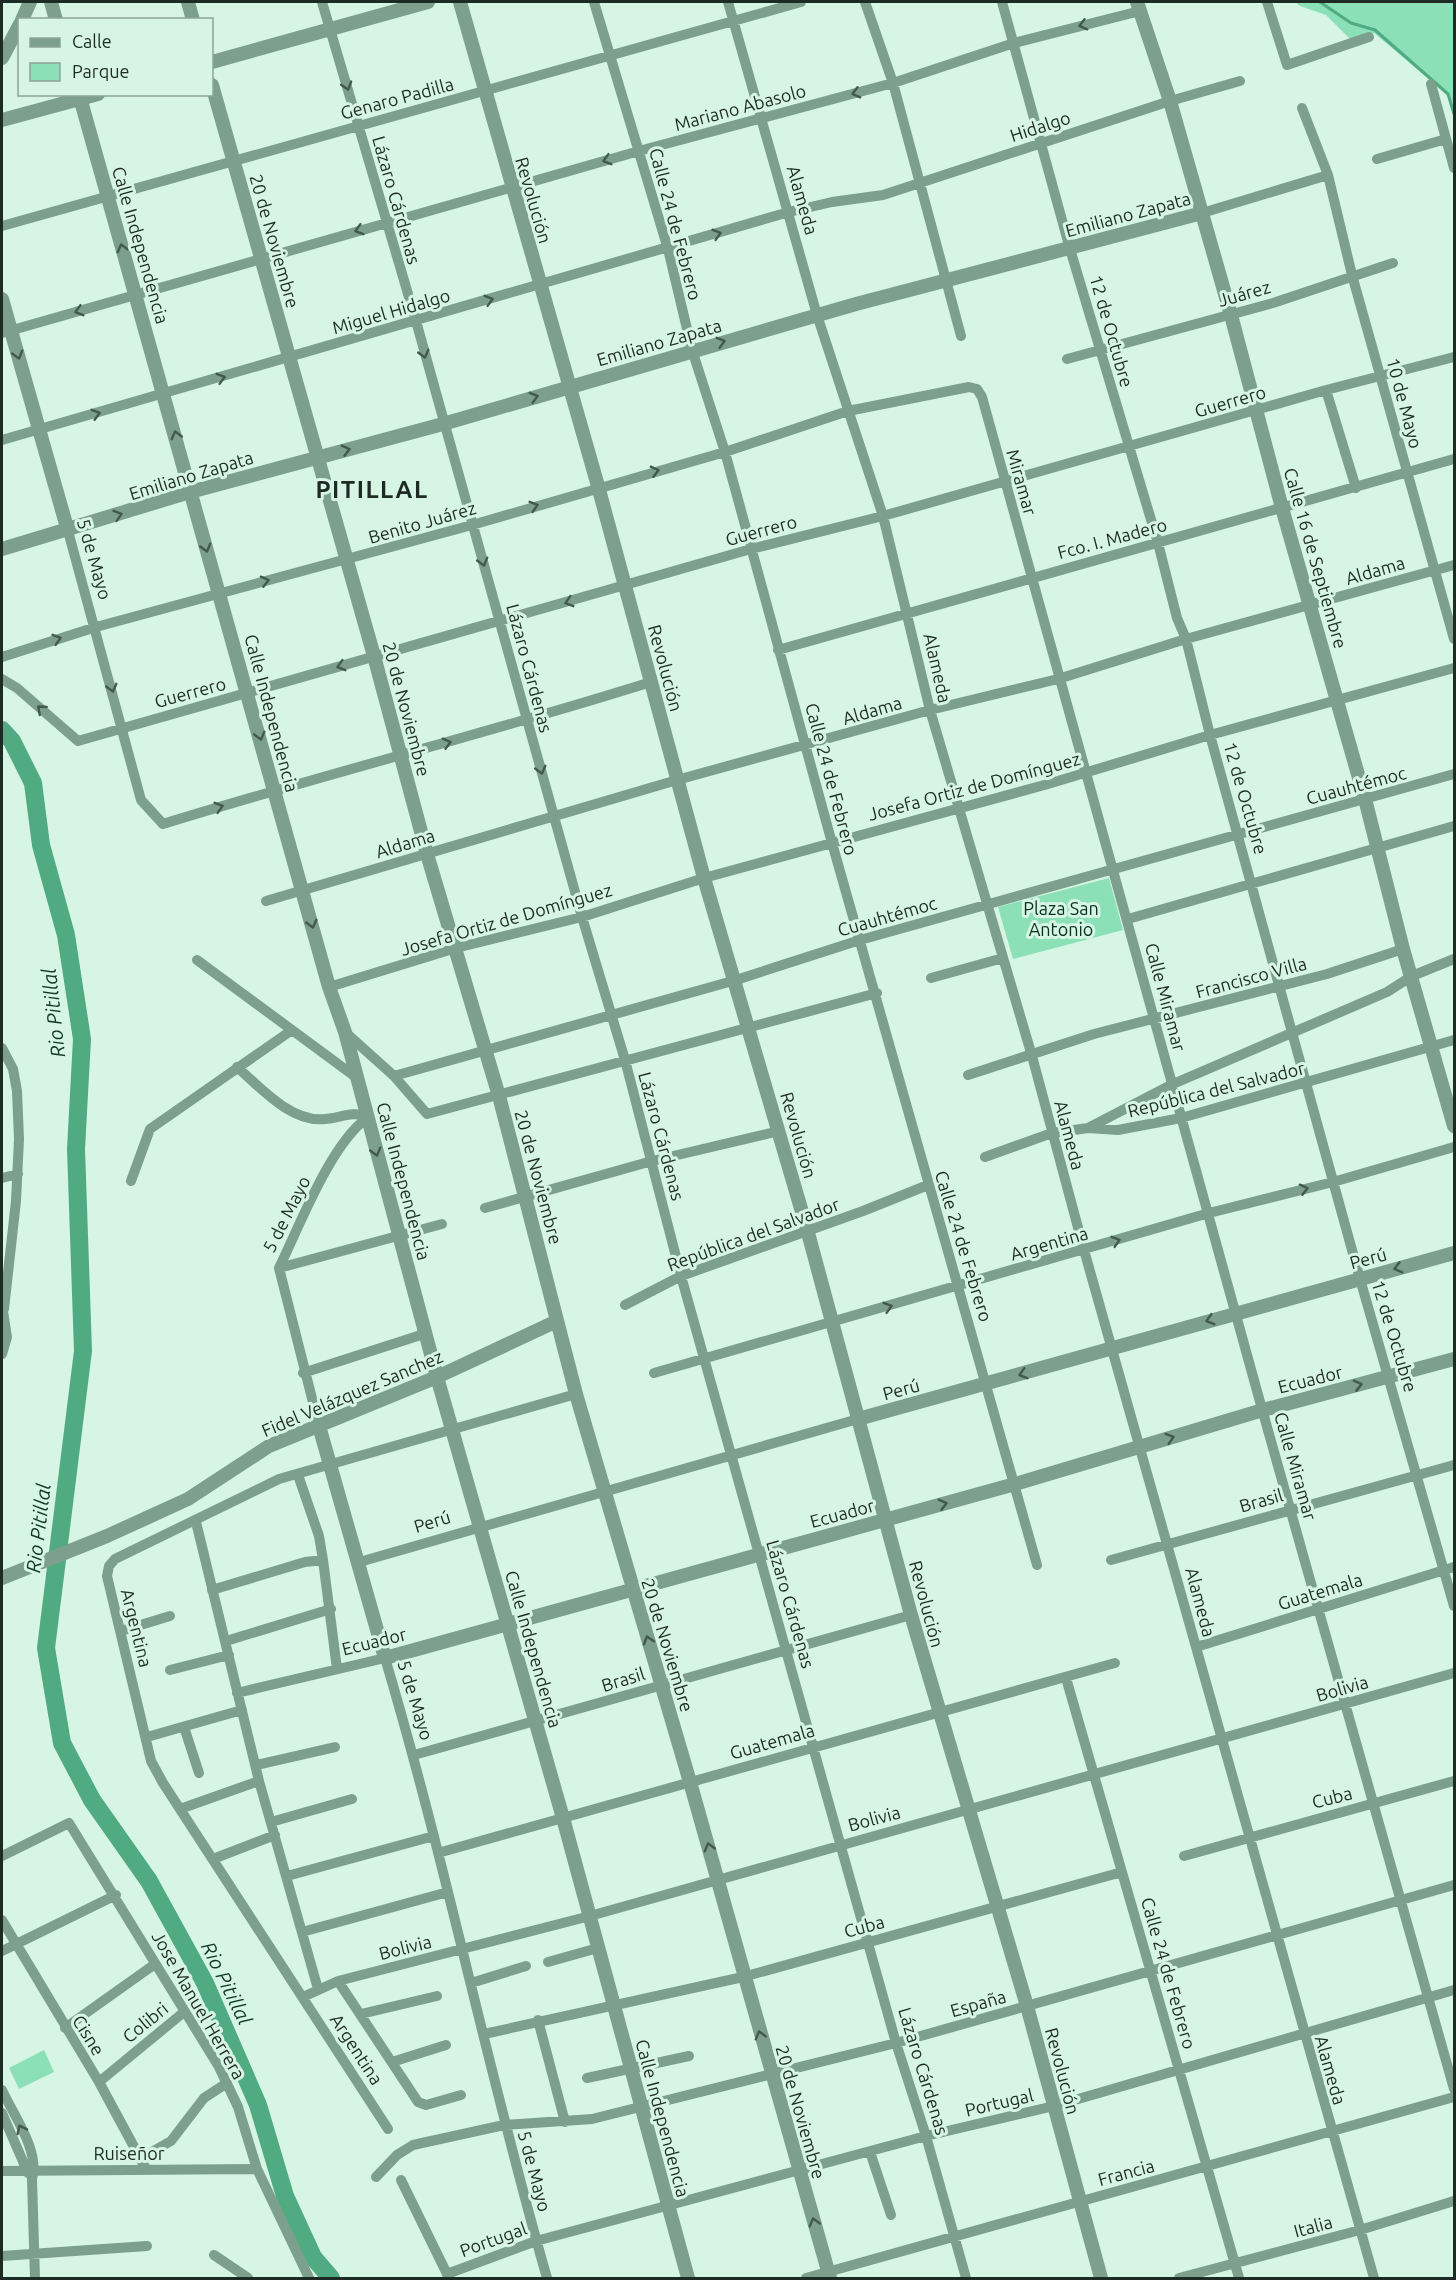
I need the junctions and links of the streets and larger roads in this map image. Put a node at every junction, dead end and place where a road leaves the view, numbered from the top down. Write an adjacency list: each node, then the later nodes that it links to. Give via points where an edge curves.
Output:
1 (30, 2): 14 (street)
2 (53, 2): 15 (street)
3 (188, 2): 16 (street)
4 (322, 2): 19 (street, Lázaro Cárdenas)
5 (428, 2): 19 (street)
6 (460, 2): 29 (street, Revolución)
7 (594, 2): 22 (street, Calle 24 de Febrero)
8 (728, 2): 17 (street, Alameda)
9 (801, 2): 17 (street, Genaro Padilla)
10 (865, 2): 26 (street)
11 (1002, 2): 21 (street, 12 de Octubre)
12 (1267, 2): 20 (street, via 1287,65)
13 (1139, 6): 21 (street, Mariano Abasolo, one-way to 21); 31 (street, Calle 16 de Septiembre)
14 (23, 18)
15 (56, 18)
16 (192, 18)
17 (734, 22): 22 (street, Genaro Padilla); 33 (street, Alameda)
18 (18, 28): 23 (street)
19 (330, 30): 24 (street); 35 (street, Lázaro Cárdenas, one-way to 35)
20 (1369, 37)
21 (1014, 43): 26 (street, Mariano Abasolo); 37 (street, 12 de Octubre)
22 (611, 57): 29 (street, Genaro Padilla); 38 (street, Calle 24 de Febrero)
23 (2, 58)
24 (213, 62)
25 (1240, 81): 31 (street, Hidalgo)
26 (892, 83): 33 (street, Mariano Abasolo, one-way to 33); 43 (street)
27 (1431, 84): 36 (street)
28 (213, 89): 40 (street, 20 de Noviembre)
29 (484, 91): 35 (street, Genaro Padilla); 44 (street, Revolución)
30 (80, 97): 34 (street); 45 (street, Calle Independencia)
31 (1170, 101): 37 (street, Hidalgo); 47 (street, Calle 16 de Septiembre)
32 (1302, 108): 42 (street, 10 de Mayo)
33 (762, 118): 38 (street, Mariano Abasolo); 46 (street, Alameda)
34 (2, 120)
35 (358, 125): 40 (street, Genaro Padilla); 48 (street, Lázaro Cárdenas)
36 (1446, 139): 39 (street); 41 (street)
37 (1043, 142): 43 (street, Hidalgo); 51 (street, 12 de Octubre)
38 (639, 151): 44 (street, Mariano Abasolo, one-way to 44); 50 (street, Calle 24 de Febrero)
39 (1377, 159)
40 (233, 160): 45 (street, Genaro Padilla); 52 (street, 20 de Noviembre)
41 (1455, 168)
42 (1328, 175): 47 (street, Emiliano Zapata); 54 (street, 10 de Mayo)
43 (921, 182): 46 (street, Hidalgo, via 883,195); 55 (street)
44 (512, 188): 48 (street, Mariano Abasolo); 56 (street, Revolución)
45 (108, 195): 49 (street, Genaro Padilla); 57 (street, Calle Independencia, one-way to 45)
46 (789, 212): 50 (street, Miguel Hidalgo, one-way to 46); 59 (street, Alameda)
47 (1202, 213): 51 (street, Emiliano Zapata); 60 (street, Calle 16 de Septiembre)
48 (387, 222): 52 (street, Mariano Abasolo, one-way to 52); 61 (street, Lázaro Cárdenas)
49 (2, 226)
50 (668, 249): 56 (street, Miguel Hidalgo); 64 (street, Calle 24 de Febrero)
51 (1070, 249): 55 (street, Emiliano Zapata); 65 (street, 12 de Octubre)
52 (262, 258): 57 (street, Mariano Abasolo); 67 (street, 20 de Noviembre)
53 (1393, 263): 54 (street, Juárez)
54 (1352, 275): 60 (street, Juárez); 69 (street, 10 de Mayo)
55 (946, 282): 59 (street, Emiliano Zapata); 63 (street)
56 (540, 285): 61 (street, Miguel Hidalgo, one-way to 56); 70 (street, Revolución)
57 (135, 295): 62 (street, Mariano Abasolo, one-way to 62); 72 (street, Calle Independencia)
58 (2, 299): 62 (street, 5 de Mayo)
59 (817, 315): 64 (street, Emiliano Zapata, one-way to 59); 73 (street, Alameda)
60 (1231, 315): 65 (street, Juárez); 74 (street, Calle 16 de Septiembre)
61 (416, 321): 67 (street, Miguel Hidalgo); 75 (street, Lázaro Cárdenas, one-way to 75)
62 (6, 332): 76 (street, 5 de Mayo, one-way to 76)
63 (961, 336)
64 (692, 350): 70 (street, Emiliano Zapata); 79 (street, Calle 24 de Febrero)
65 (1102, 350): 68 (street, Juárez); 78 (street, 12 de Octubre)
66 (1455, 357): 69 (street, Guerrero)
67 (288, 359): 72 (street, Miguel Hidalgo, one-way to 67); 80 (street, 20 de Noviembre)
68 (1067, 359)
69 (1381, 376): 71 (street, Guerrero); 82 (street, 10 de Mayo)
70 (568, 387): 75 (street, Emiliano Zapata, one-way to 70); 84 (street, Revolución)
71 (1326, 390): 74 (street, Guerrero); 85 (street)
72 (165, 394): 76 (street, Miguel Hidalgo, one-way to 72); 86 (street, Calle Independencia, one-way to 72)
73 (848, 411): 79 (street, Benito Juárez); 83 (street, Miramar, via 973,387 982,397); 88 (street, Alameda)
74 (1256, 411): 78 (street, Guerrero); 87 (street, Calle 16 de Septiembre)
75 (443, 424): 80 (street, Emiliano Zapata, one-way to 75); 89 (street, Lázaro Cárdenas)
76 (40, 431): 77 (street, Miguel Hidalgo); 90 (street, 5 de Mayo)
77 (2, 440)
78 (1128, 446): 83 (street, Guerrero); 91 (street, 12 de Octubre)
79 (725, 452): 84 (street, Benito Juárez, one-way to 79); 93 (street, Calle 24 de Febrero)
80 (317, 457): 86 (street, Emiliano Zapata); 94 (street, 20 de Noviembre)
81 (1455, 459): 82 (street, Fco. I. Madero)
82 (1407, 473): 85 (street, Fco. I. Madero); 96 (street, 10 de Mayo)
83 (1005, 480): 88 (street, Guerrero); 97 (street, Miramar)
84 (598, 486): 89 (street, Benito Juárez, one-way to 84); 98 (street, Revolución)
85 (1356, 488): 87 (street, Fco. I. Madero)
86 (190, 492): 90 (street, Emiliano Zapata, one-way to 86); 99 (street, Calle Independencia, one-way to 99)
87 (1282, 508): 91 (street, Fco. I. Madero); 100 (street, Calle 16 de Septiembre)
88 (883, 516): 93 (street, Guerrero); 101 (street, Alameda)
89 (472, 525): 94 (street, Benito Juárez); 102 (street, Lázaro Cárdenas, one-way to 102)
90 (68, 531): 92 (street, Emiliano Zapata); 103 (street, 5 de Mayo)
91 (1158, 543): 97 (street, Fco. I. Madero); 104 (street, 12 de Octubre)
92 (2, 549)
93 (751, 549): 98 (street, Guerrero); 106 (street, Calle 24 de Febrero)
94 (347, 561): 99 (street, Benito Juárez, one-way to 94); 107 (street, 20 de Noviembre)
95 (1455, 565): 96 (street, Aldama)
96 (1434, 571): 100 (street, Aldama); 105 (street, 10 de Mayo)
97 (1032, 577): 101 (street, Fco. I. Madero); 111 (street, Miramar)
98 (625, 585): 102 (street, Guerrero, one-way to 102); 112 (street, Revolución)
99 (219, 593): 103 (street, Benito Juárez); 113 (street, Calle Independencia)
100 (1311, 605): 104 (street, Aldama); 114 (street, Calle 16 de Septiembre)
101 (908, 613): 106 (street, Fco. I. Madero); 115 (street, Alameda)
102 (500, 622): 107 (street, Guerrero); 117 (street, Lázaro Cárdenas)
103 (96, 627): 108 (street, Benito Juárez, one-way to 103); 118 (street, 5 de Mayo, one-way to 118)
104 (1186, 639): 111 (street, Aldama); 119 (street, 12 de Octubre)
105 (1455, 639)
106 (778, 650): 120 (street, Calle 24 de Febrero)
107 (374, 656): 113 (street, Guerrero, one-way to 113); 121 (street, 20 de Noviembre)
108 (2, 657)
109 (1455, 668): 114 (street, Josefa Ortiz de Domínguez)
110 (2, 679): 118 (street, Guerrero, one-way to 110, via 78,741)
111 (1058, 679): 115 (street, Aldama); 116 (street, Miramar)
112 (651, 682): 117 (street); 124 (street, Revolución)
113 (249, 693): 118 (street, Guerrero); 125 (street, Calle Independencia, one-way to 125)
114 (1339, 702): 119 (street, Josefa Ortiz de Domínguez); 126 (street, Calle 16 de Septiembre)
115 (930, 710): 120 (street, Aldama); 127 (street, Alameda)
116 (1069, 712): 122 (street, Calle Miramar)
117 (528, 721): 121 (street, one-way to 117); 128 (street, Lázaro Cárdenas, one-way to 128)
118 (122, 726): 125 (street, 5 de Mayo, one-way to 125, via 141,800 163,824)
119 (1210, 735): 122 (street, Josefa Ortiz de Domínguez); 130 (street, 12 de Octubre)
120 (806, 746): 124 (street, Aldama); 131 (street, Calle 24 de Febrero)
121 (401, 756): 125 (street); 133 (street, 20 de Noviembre)
122 (1087, 772): 127 (street, Josefa Ortiz de Domínguez); 134 (street, Calle Miramar)
123 (1455, 774): 126 (street, Cuauhtémoc)
124 (677, 780): 128 (street, Aldama); 135 (street, Revolución)
125 (274, 790): 137 (street, Calle Independencia)
126 (1365, 799): 130 (street, Cuauhtémoc); 132 (street, Calle 16 de Septiembre)
127 (960, 807): 131 (street, Josefa Ortiz de Domínguez); 139 (street, Alameda)
128 (553, 816): 133 (street, Aldama); 140 (street, Lázaro Cárdenas)
129 (1455, 826): 132 (street)
130 (1239, 834): 134 (street, Cuauhtémoc); 136 (street, 12 de Octubre)
131 (832, 843): 135 (street, Josefa Ortiz de Domínguez); 142 (street, Calle 24 de Febrero)
132 (1378, 848): 136 (street); 144 (street, Calle 16 de Septiembre)
133 (427, 854): 137 (street, Aldama); 143 (street, 20 de Noviembre)
134 (1114, 869): 139 (street, Cuauhtémoc); 141 (street, Calle Miramar)
135 (704, 878): 140 (street, Josefa Ortiz de Domínguez); 150 (street, Revolución)
136 (1253, 883): 141 (street); 151 (street, 12 de Octubre)
137 (303, 891): 138 (street, Aldama); 152 (street, Calle Independencia, one-way to 152)
138 (266, 901)
139 (988, 904): 142 (street, Cuauhtémoc); 145 (street, Alameda)
140 (582, 917): 143 (street, Josefa Ortiz de Domínguez); 154 (street, Lázaro Cárdenas)
141 (1128, 919): 155 (street, Calle Miramar)
142 (860, 940): 150 (street, Cuauhtémoc); 153 (street, Calle 24 de Febrero)
143 (456, 948): 152 (street, Josefa Ortiz de Domínguez); 163 (street, 20 de Noviembre)
144 (1403, 949): 148 (street, Calle 16 de Septiembre); 151 (street, Francisco Villa)
145 (1003, 958): 149 (street); 164 (street, Alameda)
146 (1455, 959): 148 (street)
147 (196, 960): 157 (street)
148 (1412, 976): 159 (street, via 1387,992); 161 (street, Calle 16 de Septiembre)
149 (931, 978)
150 (736, 980): 154 (street, Cuauhtémoc); 156 (street, Revolución)
151 (1280, 985): 155 (street, Francisco Villa); 159 (street, 12 de Octubre)
152 (329, 987): 158 (street, Calle Independencia)
153 (876, 993): 156 (street); 186 (street, Calle 24 de Febrero)
154 (611, 1015): 163 (street, Cuauhtémoc); 165 (street, Lázaro Cárdenas)
155 (1156, 1019): 164 (street, Francisco Villa, via 1094,1034); 170 (street, Calle Miramar)
156 (748, 1027): 165 (street); 177 (street, Revolución)
157 (292, 1030): 166 (street); 169 (street)
158 (345, 1032): 168 (street); 169 (street, Calle Independencia)
159 (1293, 1032): 170 (street); 171 (street, 12 de Octubre)
160 (1455, 1040): 161 (street, República del Salvador)
161 (1431, 1047): 171 (street, República del Salvador); 175 (street, Calle 16 de Septiembre)
162 (2, 1048): 182 (street, via 17,1090)
163 (486, 1050): 168 (street, Cuauhtémoc); 172 (street, 20 de Noviembre)
164 (1032, 1056): 167 (street, Francisco Villa); 178 (street, Alameda)
165 (625, 1059): 172 (street); 181 (street, Lázaro Cárdenas)
166 (237, 1067): 173 (street, via 268,1095 300,1115 323,1120 348,1114); 184 (street, via 150,1129)
167 (968, 1075)
168 (394, 1076): 172 (street, via 427,1114)
169 (357, 1078): 173 (street, Calle Independencia)
170 (1173, 1084): 174 (street, Calle Miramar); 176 (street)
171 (1308, 1084): 174 (street, República del Salvador); 185 (street, 12 de Octubre)
172 (499, 1096): 187 (street, 20 de Noviembre)
173 (367, 1117): 192 (street, Calle Independencia, one-way to 192); 195 (street, 5 de Mayo, via 338,1151)
174 (1181, 1118): 176 (street, República del Salvador, via 1118,1130); 189 (street, Calle Miramar)
175 (1455, 1126)
176 (1088, 1128): 178 (street, República del Salvador)
177 (779, 1131): 181 (street); 191 (street, Revolución)
178 (1052, 1133): 180 (street, República del Salvador); 193 (street, Alameda)
179 (1455, 1147): 185 (street, Argentina)
180 (985, 1157)
181 (652, 1161): 187 (street); 196 (street, Lázaro Cárdenas)
182 (18, 1173): 183 (street); 200 (street)
183 (2, 1178)
184 (131, 1181)
185 (1334, 1182): 189 (street, Argentina, one-way to 185); 197 (street, 12 de Octubre)
186 (928, 1185): 191 (street, República del Salvador); 198 (street, Calle 24 de Febrero)
187 (526, 1197): 188 (street); 202 (street, 20 de Noviembre)
188 (485, 1209)
189 (1209, 1213): 193 (street, Argentina, one-way to 189); 201 (street, Calle Miramar)
190 (442, 1224): 192 (street)
191 (807, 1229): 196 (street, República del Salvador); 203 (street, Revolución)
192 (400, 1235): 195 (street); 204 (street, Calle Independencia)
193 (1084, 1250): 198 (street, Argentina); 205 (street, Alameda)
194 (1455, 1253): 197 (street, Perú, one-way to 197)
195 (279, 1268): 209 (street, 5 de Mayo)
196 (681, 1276): 199 (street, República del Salvador); 207 (street, Lázaro Cárdenas)
197 (1360, 1279): 201 (street, Perú); 212 (street, 12 de Octubre)
198 (959, 1286): 203 (street, Argentina, one-way to 198); 213 (street, Calle 24 de Febrero)
199 (625, 1305)
200 (3, 1307): 206 (street, via 6,1337)
201 (1237, 1312): 205 (street, Perú, one-way to 205); 215 (street, Calle Miramar)
202 (557, 1321): 211 (street, Fidel Velázquez Sanchez); 214 (street, 20 de Noviembre)
203 (832, 1323): 207 (street, Argentina); 216 (street, Revolución)
204 (427, 1333): 209 (street); 211 (street, Calle Independencia)
205 (1112, 1348): 213 (street, Perú, one-way to 213); 219 (street, Alameda)
206 (2, 1354)
207 (705, 1359): 210 (street, Argentina); 220 (street, Lázaro Cárdenas)
208 (1455, 1359): 212 (street, Ecuador)
209 (303, 1373): 217 (street, 5 de Mayo)
210 (654, 1373)
211 (437, 1377): 217 (street, Fidel Velázquez Sanchez); 218 (street, Calle Independencia)
212 (1390, 1377): 215 (street, Ecuador, one-way to 212); 223 (street, 12 de Octubre)
213 (987, 1385): 216 (street, Perú); 225 (street, Calle 24 de Febrero)
214 (576, 1394): 218 (street, Argentina); 226 (street, 20 de Noviembre)
215 (1263, 1410): 219 (street, Ecuador, one-way to 215); 227 (street, Calle Miramar)
216 (858, 1419): 220 (street, Perú); 228 (street, Revolución)
217 (319, 1426): 222 (street, 5 de Mayo); 238 (street, Fidel Velázquez Sanchez, via 269,1446 188,1499)
218 (452, 1429): 222 (street, Argentina); 230 (street, Calle Independencia)
219 (1141, 1447): 225 (street, Ecuador); 231 (street, Alameda)
220 (732, 1455): 226 (street, Perú); 232 (street, Lázaro Cárdenas)
221 (1455, 1464): 223 (street, Brasil)
222 (331, 1466): 224 (street, Argentina); 235 (street, 5 de Mayo)
223 (1419, 1474): 227 (street, Brasil); 237 (street, 12 de Octubre)
224 (298, 1475): 229 (street, Argentina, via 279,1479); 233 (street, via 320,1536)
225 (1015, 1484): 228 (street, Ecuador, one-way to 225); 236 (street, Calle 24 de Febrero)
226 (605, 1491): 230 (street, Perú); 239 (street, 20 de Noviembre)
227 (1291, 1509): 231 (street, Brasil); 243 (street, Calle Miramar)
228 (886, 1520): 232 (street, Ecuador); 244 (street, Revolución)
229 (196, 1522): 240 (street); 247 (street, Argentina, via 116,1559 109,1566 107,1575)
230 (482, 1525): 235 (street, Perú); 246 (street, Calle Independencia)
231 (1168, 1544): 234 (street, Brasil); 249 (street, Alameda)
232 (759, 1554): 239 (street, Ecuador); 250 (street, Lázaro Cárdenas)
233 (323, 1560): 240 (street, via 304,1562); 242 (street)
234 (1111, 1560)
235 (356, 1563): 252 (street, 5 de Mayo)
236 (1037, 1565)
237 (1449, 1568): 241 (street, 12 de Octubre); 243 (street, Guatemala)
238 (2, 1578)
239 (632, 1588): 246 (street, Ecuador); 258 (street, 20 de Noviembre, one-way to 239)
240 (212, 1590): 248 (street)
241 (1455, 1606)
242 (331, 1609): 248 (street); 254 (street)
243 (1319, 1609): 249 (street, Guatemala); 260 (street, Calle Miramar)
244 (911, 1615): 250 (street, Brasil); 262 (street, Revolución)
245 (170, 1617): 247 (street)
246 (507, 1623): 252 (street, Ecuador); 263 (street, Calle Independencia)
247 (121, 1632): 265 (street, Argentina)
248 (226, 1641): 251 (street)
249 (1196, 1647): 266 (street, Alameda)
250 (787, 1650): 258 (street, Brasil); 267 (street, Lázaro Cárdenas)
251 (229, 1655): 255 (street); 259 (street)
252 (385, 1658): 254 (street, Ecuador); 269 (street, 5 de Mayo)
253 (1115, 1663): 257 (street, Guatemala)
254 (337, 1669): 259 (street, Ecuador)
255 (170, 1670)
256 (1455, 1673): 260 (street, Bolivia)
257 (1066, 1678): 262 (street, Guatemala); 272 (street, Calle 24 de Febrero)
258 (661, 1684): 263 (street, Brasil); 275 (street, 20 de Noviembre)
259 (237, 1693): 261 (street)
260 (1347, 1703): 266 (street, Bolivia); 277 (street, Calle Miramar)
261 (242, 1710): 264 (street); 270 (street)
262 (939, 1712): 267 (street, Guatemala); 279 (street, Revolución)
263 (537, 1722): 269 (street, Brasil); 280 (street, Calle Independencia)
264 (184, 1727): 265 (street); 271 (street)
265 (147, 1737): 278 (street, Argentina, via 151,1761)
266 (1223, 1739): 272 (street, Bolivia); 284 (street, Alameda)
267 (814, 1746): 275 (street, Guatemala); 285 (street, Lázaro Cárdenas)
268 (335, 1747): 270 (street)
269 (414, 1755): 283 (street, 5 de Mayo)
270 (256, 1765): 273 (street)
271 (199, 1773)
272 (1094, 1774): 279 (street, Bolivia); 290 (street, Calle 24 de Febrero)
273 (260, 1781): 278 (street); 281 (street)
274 (1455, 1781): 277 (street, Cuba)
275 (690, 1782): 280 (street, Guatemala); 292 (street, 20 de Noviembre, one-way to 275)
276 (352, 1799): 281 (street)
277 (1373, 1804): 284 (street, Cuba); 296 (street, Calle Miramar)
278 (180, 1809): 289 (street, Argentina)
279 (968, 1810): 285 (street, Bolivia); 297 (street, Revolución)
280 (563, 1818): 286 (street, Guatemala); 298 (street, Calle Independencia)
281 (271, 1822): 282 (street)
282 (275, 1835): 289 (street); 291 (street)
283 (434, 1836): 286 (street, 5 de Mayo); 291 (street)
284 (1248, 1836): 288 (street, Cuba); 301 (street, Alameda)
285 (841, 1845): 292 (street, Bolivia); 302 (street, Lázaro Cárdenas)
286 (438, 1853): 294 (street, 5 de Mayo)
287 (2, 1856): 295 (street, Jose Manuel Herrera, via 69,1823)
288 (1184, 1856)
289 (213, 1859): 317 (street, Argentina)
290 (1122, 1872): 297 (street, Cuba); 310 (street, Calle 24 de Febrero)
291 (287, 1876): 300 (street)
292 (718, 1880): 298 (street, Bolivia); 311 (street, 20 de Noviembre)
293 (1455, 1886): 296 (street, España)
294 (448, 1892): 300 (street); 305 (street, 5 de Mayo)
295 (116, 1895): 303 (street); 308 (street, Jose Manuel Herrera)
296 (1401, 1900): 301 (street, España); 318 (street, Calle Miramar)
297 (996, 1907): 302 (street, Cuba); 320 (street, Revolución)
298 (590, 1916): 304 (street, Calle Independencia); 305 (street, Bolivia)
299 (2, 1920): 303 (street, Cisne)
300 (302, 1932): 314 (street)
301 (1277, 1936): 310 (street, España); 326 (street, Alameda)
302 (869, 1942): 311 (street, Cuba); 327 (street, Lázaro Cárdenas)
303 (14, 1944): 306 (street); 324 (street, Cisne)
304 (598, 1948): 307 (street); 319 (street, Calle Independencia)
305 (463, 1949): 312 (street, Bolivia); 313 (street, 5 de Mayo)
306 (2, 1951)
307 (548, 1962)
308 (155, 1964): 321 (street, Jose Manuel Herrera); 324 (street)
309 (526, 1966): 313 (street)
310 (1152, 1970): 320 (street, España); 332 (street, Calle 24 de Febrero)
311 (743, 1977): 319 (street, Cuba); 333 (street, 20 de Noviembre, one-way to 311)
312 (338, 1981): 314 (street, Bolivia); 322 (street)
313 (471, 1983): 325 (street, 5 de Mayo)
314 (318, 1989): 317 (street, Bolivia)
315 (1455, 1990): 318 (street, Portugal)
316 (436, 1996): 322 (street)
317 (303, 1997): 346 (street, Argentina)
318 (1429, 1998): 326 (street, Portugal); 337 (street, Calle Miramar)
319 (613, 2006): 323 (street, Cuba); 331 (street, Calle Independencia)
320 (1027, 2006): 327 (street, España); 342 (street, Revolución)
321 (184, 2012): 335 (street, Colibri); 336 (street, Jose Manuel Herrera)
322 (361, 2014): 330 (street)
323 (538, 2020): 325 (street, Cuba); 344 (street)
324 (65, 2028): 335 (street, Cisne)
325 (484, 2034): 345 (street, 5 de Mayo)
326 (1304, 2035): 332 (street, Portugal); 347 (street, Alameda)
327 (896, 2043): 333 (street, España); 348 (street, Lázaro Cárdenas)
328 (446, 2045): 330 (street)
329 (689, 2056): 331 (street)
330 (392, 2062): 339 (street, via 421,2104)
331 (632, 2068): 334 (street); 341 (street, Calle Independencia)
332 (1179, 2068): 342 (street, Portugal); 351 (street, Calle 24 de Febrero)
333 (771, 2073): 341 (street, España); 355 (street, 20 de Noviembre)
334 (587, 2078)
335 (99, 2082): 350 (street, Cisne)
336 (227, 2083): 350 (street, via 204,2098 171,2141); 353 (street, Jose Manuel Herrera)
337 (1455, 2089)
338 (2, 2090): 356 (street, one-way to 338, via 25,2138)
339 (461, 2095)
340 (1455, 2097): 347 (street, Francia)
341 (643, 2106): 344 (street, España); 361 (street, Calle Independencia)
342 (1054, 2106): 348 (street, Portugal); 359 (street, Revolución)
343 (3, 2120): 356 (street)
344 (566, 2122): 345 (street, España)
345 (504, 2125): 357 (street, España, via 413,2145); 365 (street, 5 de Mayo)
346 (388, 2128)
347 (1331, 2130): 351 (street, Francia); 363 (street, Alameda)
348 (926, 2136): 349 (street, Portugal); 364 (street, Lázaro Cárdenas)
349 (870, 2152): 355 (street, Portugal); 362 (street)
350 (141, 2158): 352 (street, Cisne)
351 (1207, 2167): 359 (street, Francia); 370 (street, Calle 24 de Febrero)
352 (146, 2169): 353 (street, Ruiseñor); 356 (street, Ruiseñor)
353 (257, 2169): 375 (street, Jose Manuel Herrera)
354 (2, 2171): 356 (street, Ruiseñor)
355 (800, 2171): 361 (street, Portugal); 371 (street, 20 de Noviembre, one-way to 355)
356 (31, 2173): 367 (street)
357 (376, 2177)
358 (401, 2180): 372 (street)
359 (1081, 2201): 364 (street, Francia); 380 (street, Revolución)
360 (1455, 2201): 363 (street, Italia)
361 (668, 2204): 365 (street, Portugal); 377 (street, Calle Independencia)
362 (891, 2215)
363 (1360, 2230): 370 (street, Italia); 383 (street, Alameda)
364 (956, 2237): 371 (street, Francia); 379 (street, Lázaro Cárdenas)
365 (536, 2241): 372 (street, Portugal); 376 (street, 5 de Mayo)
366 (147, 2246): 367 (street)
367 (34, 2254): 369 (street); 373 (street)
368 (214, 2255): 374 (street)
369 (2, 2256)
370 (1235, 2264): 381 (street, Italia); 382 (street, Calle 24 de Febrero)
371 (829, 2275): 378 (street, Francia)
372 (448, 2276)
373 (35, 2278)
374 (248, 2278)
375 (309, 2278)
376 (546, 2278)
377 (688, 2278)
378 (806, 2278)
379 (966, 2278)
380 (1101, 2278)
381 (1179, 2278)
382 (1239, 2278)
383 (1374, 2278)

